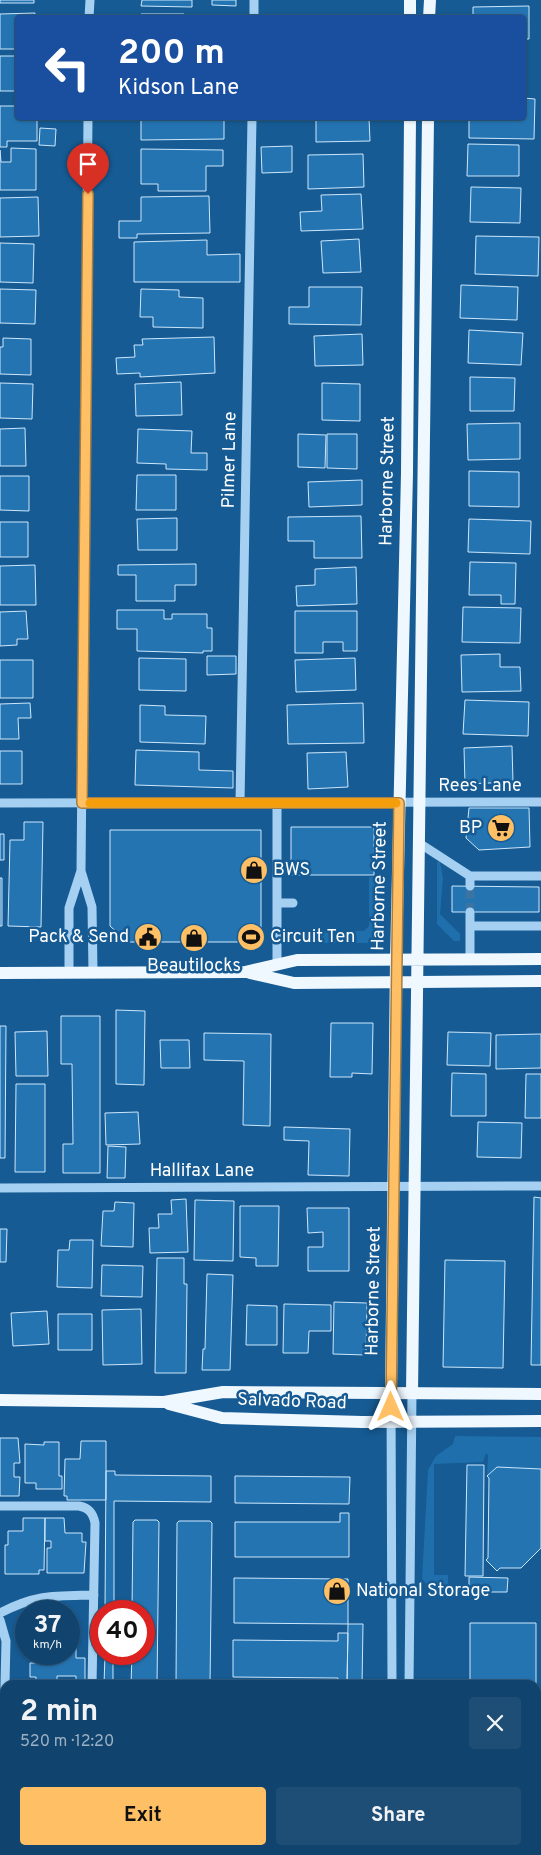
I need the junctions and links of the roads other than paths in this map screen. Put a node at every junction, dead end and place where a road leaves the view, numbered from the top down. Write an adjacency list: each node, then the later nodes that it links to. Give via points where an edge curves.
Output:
1 (90, 0): 5 (street)
2 (254, 0): 6 (street)
3 (410, 0): 7 (main road)
4 (430, 0): 8 (main road)
5 (89, 15)
6 (254, 15)
7 (410, 15)
8 (429, 15)
9 (88, 120): 16 (street)
10 (252, 120): 17 (street, Pilmer Lane)
11 (410, 120): 19 (main road, Harborne Street)
12 (428, 120): 13 (main road, Harborne Street)
13 (420, 802): 14 (street, Rees Lane); 19 (street, Rees Lane); 20 (main road, Harborne Street)
14 (541, 802)
15 (0, 803): 16 (street, Rees Lane)
16 (82, 803): 17 (street, Rees Lane); 21 (street)
17 (240, 803): 18 (street, Rees Lane)
18 (277, 803): 19 (street, Rees Lane); 25 (street)
19 (399, 803): 32 (main road, Harborne Street)
20 (419, 843): 22 (street); 33 (main road, Harborne Street)
21 (81, 871): 35 (street, via 69,908); 36 (street, via 92,906)
22 (470, 876): 23 (street); 24 (street)
23 (541, 876)
24 (470, 886)
25 (278, 903): 26 (street); 34 (street)
26 (293, 903)
27 (470, 912): 28 (street)
28 (470, 926): 29 (street); 30 (street)
29 (541, 926)
30 (470, 959): 31 (main road); 33 (main road)
31 (541, 959)
32 (396, 960): 33 (main road); 34 (main road, via 297,960); 39 (main road, Harborne Street)
33 (417, 960): 40 (main road, Harborne Street)
34 (278, 965): 37 (main road)
35 (69, 972): 36 (main road); 38 (main road)
36 (93, 972): 37 (main road)
37 (245, 972): 39 (main road, via 294,982)
38 (0, 973)
39 (395, 982): 40 (main road); 43 (main road, Harborne Street)
40 (417, 982): 41 (main road); 43 (main road, Harborne Street)
41 (541, 982)
42 (541, 1186): 43 (street, Hallifax Lane)
43 (404, 1187): 44 (street, Hallifax Lane); 45 (main road, Harborne Street); 46 (main road, Harborne Street)
44 (0, 1188)
45 (391, 1393): 46 (main road, Salvado Road); 49 (main road, Salvado Road, via 223,1392); 50 (street, Harborne Street)
46 (412, 1393): 47 (main road, Salvado Road); 51 (street, Harborne Street)
47 (541, 1394)
48 (0, 1400): 49 (main road, Salvado Road)
49 (164, 1402): 50 (main road, Salvado Road, via 222,1418)
50 (391, 1421): 51 (main road, Salvado Road); 59 (street, Harborne Street)
51 (412, 1421): 52 (main road, Salvado Road); 60 (street, Harborne Street)
52 (541, 1421)
53 (0, 1506): 54 (street, via 79,1506 90,1510 95,1523)
54 (94, 1595): 55 (street, via 41,1597); 58 (street)
55 (0, 1613)
56 (0, 1620): 57 (street, via 6,1641)
57 (5, 1680)
58 (92, 1680)
59 (392, 1680)
60 (409, 1680)

